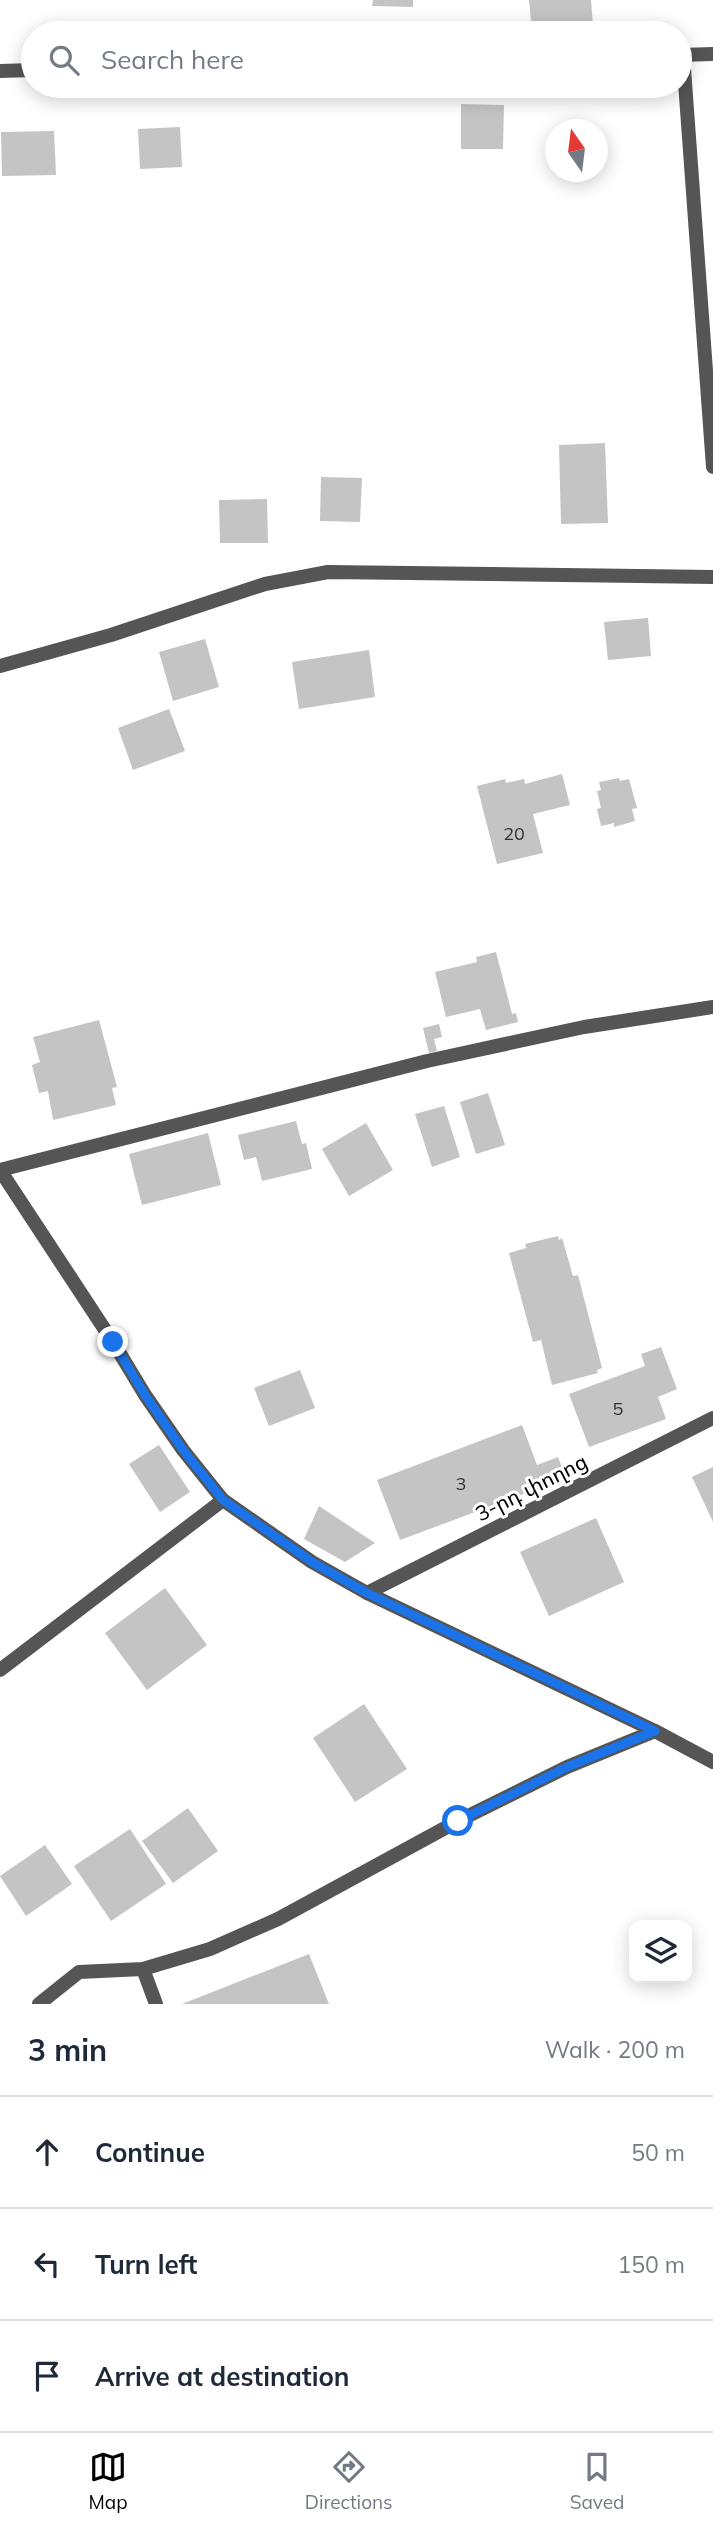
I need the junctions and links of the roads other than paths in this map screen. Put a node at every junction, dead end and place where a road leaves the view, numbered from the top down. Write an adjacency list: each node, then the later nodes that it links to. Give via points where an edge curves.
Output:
1 (713, 54): 2 (street)
2 (692, 55)
3 (21, 70): 4 (street)
4 (0, 71)
5 (685, 98): 6 (street)
6 (713, 467)
7 (713, 577): 8 (street, via 328,572 265,584)
8 (0, 666)
9 (713, 1007): 11 (street, via 584,1027 427,1061 0,1170 145,1395)
10 (713, 1418): 12 (street, 3-րդ փողոց)
11 (223, 1500): 12 (street, via 312,1562); 13 (street)
12 (367, 1593): 14 (street)
13 (0, 1670)
14 (655, 1731): 15 (street); 16 (street, via 567,1767 458,1821 278,1919 210,1950)
15 (713, 1762)
16 (143, 1969): 17 (street, via 79,1972); 18 (street)
17 (39, 2004)
18 (156, 2004)

